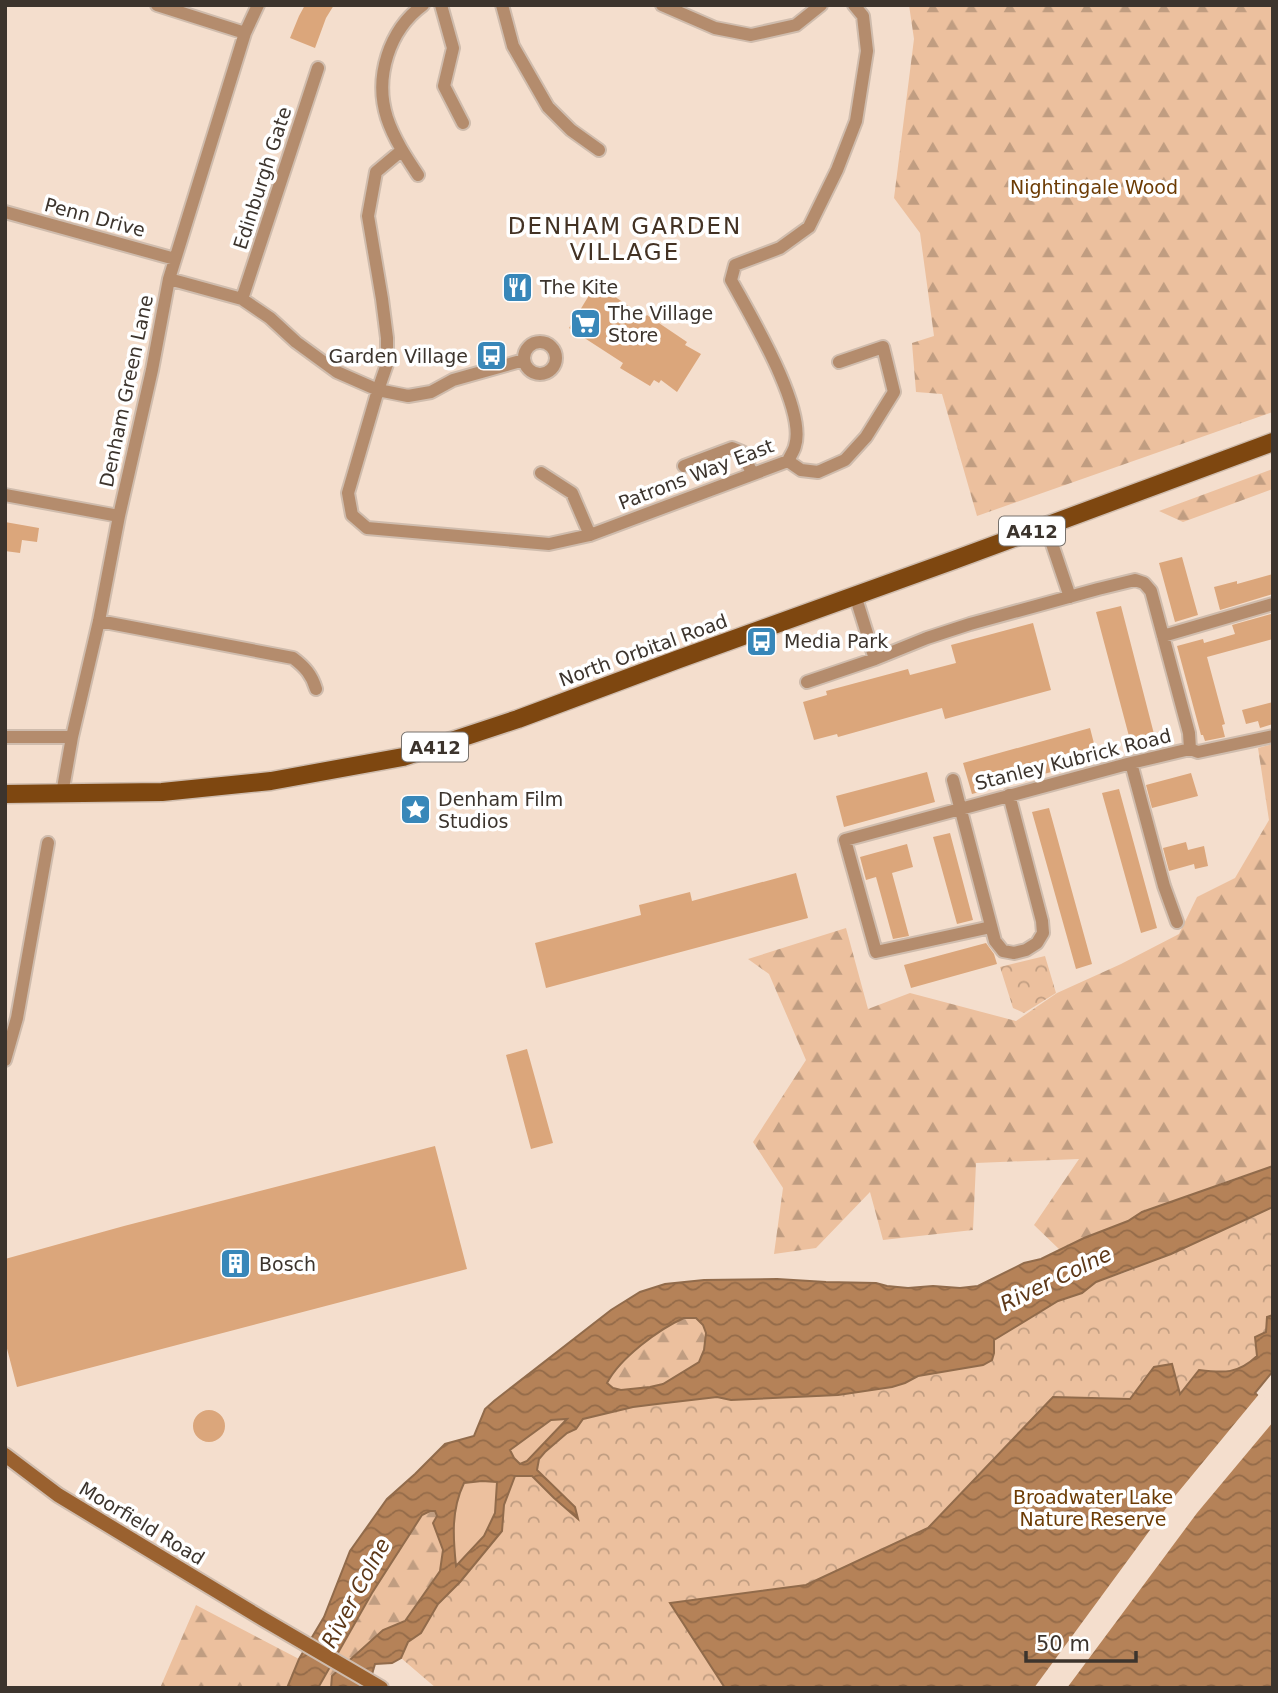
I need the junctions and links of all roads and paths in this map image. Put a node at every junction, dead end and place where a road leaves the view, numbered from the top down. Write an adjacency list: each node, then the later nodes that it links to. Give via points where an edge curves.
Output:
1 (157, 5): 9 (street)
2 (258, 5): 9 (street, Denham Green Lane)
3 (423, 5): 13 (street, via 411,13 393,39 382,77 386,116)
4 (441, 5): 11 (street, via 453,48 444,86)
5 (502, 5): 12 (street, via 513,46 548,107)
6 (662, 5): 7 (street, via 715,28 751,36 796,25)
7 (821, 5)
8 (854, 5): 23 (street, Patrons Way East, via 863,16 867,51 856,121 837,170 809,227 780,248 735,265 731,280 777,366 796,421 796,445)
9 (245, 33): 16 (street, Denham Green Lane)
10 (318, 68): 18 (street, Edinburgh Gate)
11 (463, 123)
12 (598, 150)
13 (401, 151): 14 (street); 21 (street, Patrons Way East, via 376,172 368,216 387,338 387,364)
14 (418, 175)
15 (5, 212): 16 (street, Penn Drive)
16 (175, 259): 17 (street, Denham Green Lane)
17 (169, 279): 18 (street); 28 (street, Denham Green Lane)
18 (242, 299): 21 (street, via 337,372)
19 (524, 360): 21 (street, via 453,380 430,392 408,396)
20 (839, 362): 23 (street, via 883,346 894,392 866,437 845,460 818,472 802,470)
21 (378, 390): 30 (street, Patrons Way East, via 348,493 352,515 367,528 549,544)
22 (1273, 442): 29 (main road, North Orbital Road / A412)
23 (788, 461): 26 (street, Patrons Way East)
24 (684, 466): 26 (street, via 732,448 741,452)
25 (541, 473): 30 (street, via 572,493)
26 (752, 473): 30 (street, Patrons Way East)
27 (5, 495): 28 (street)
28 (119, 516): 34 (street, Denham Green Lane)
29 (1046, 526): 31 (main road, North Orbital Road / A412); 32 (street)
30 (590, 535)
31 (855, 595): 36 (street); 45 (main road, North Orbital Road / A412, via 403,757 271,781 162,792)
32 (1070, 597): 35 (street, Stanley Kubrick Road, via 1135,580 1144,583 1151,591); 36 (street, Stanley Kubrick Road, via 970,624)
33 (1273, 604): 35 (street)
34 (99, 621): 38 (street, via 293,658 312,676); 41 (street, Denham Green Lane)
35 (1163, 636): 42 (street, Stanley Kubrick Road)
36 (875, 659): 37 (street, Stanley Kubrick Road)
37 (807, 682)
38 (316, 689)
39 (1273, 736): 42 (street, via 1199,752)
40 (5, 737): 41 (street)
41 (72, 737): 45 (street, Denham Green Lane)
42 (1190, 749): 43 (street, Stanley Kubrick Road)
43 (1131, 763): 47 (street, Stanley Kubrick Road); 50 (street)
44 (953, 780): 48 (street)
45 (62, 793): 46 (main road, North Orbital Road / A412)
46 (5, 794)
47 (1009, 795): 48 (street, Stanley Kubrick Road); 51 (street, via 1043,933 1037,943 1014,953 1003,951)
48 (960, 808): 51 (street); 51 (street, Stanley Kubrick Road, via 845,840 876,952)
49 (48, 843): 52 (street)
50 (1177, 922)
51 (991, 927)
52 (11, 1017): 53 (street)
53 (5, 1060)
54 (5, 1455): 55 (street, Moorfield Road, via 58,1495)
55 (381, 1688)

